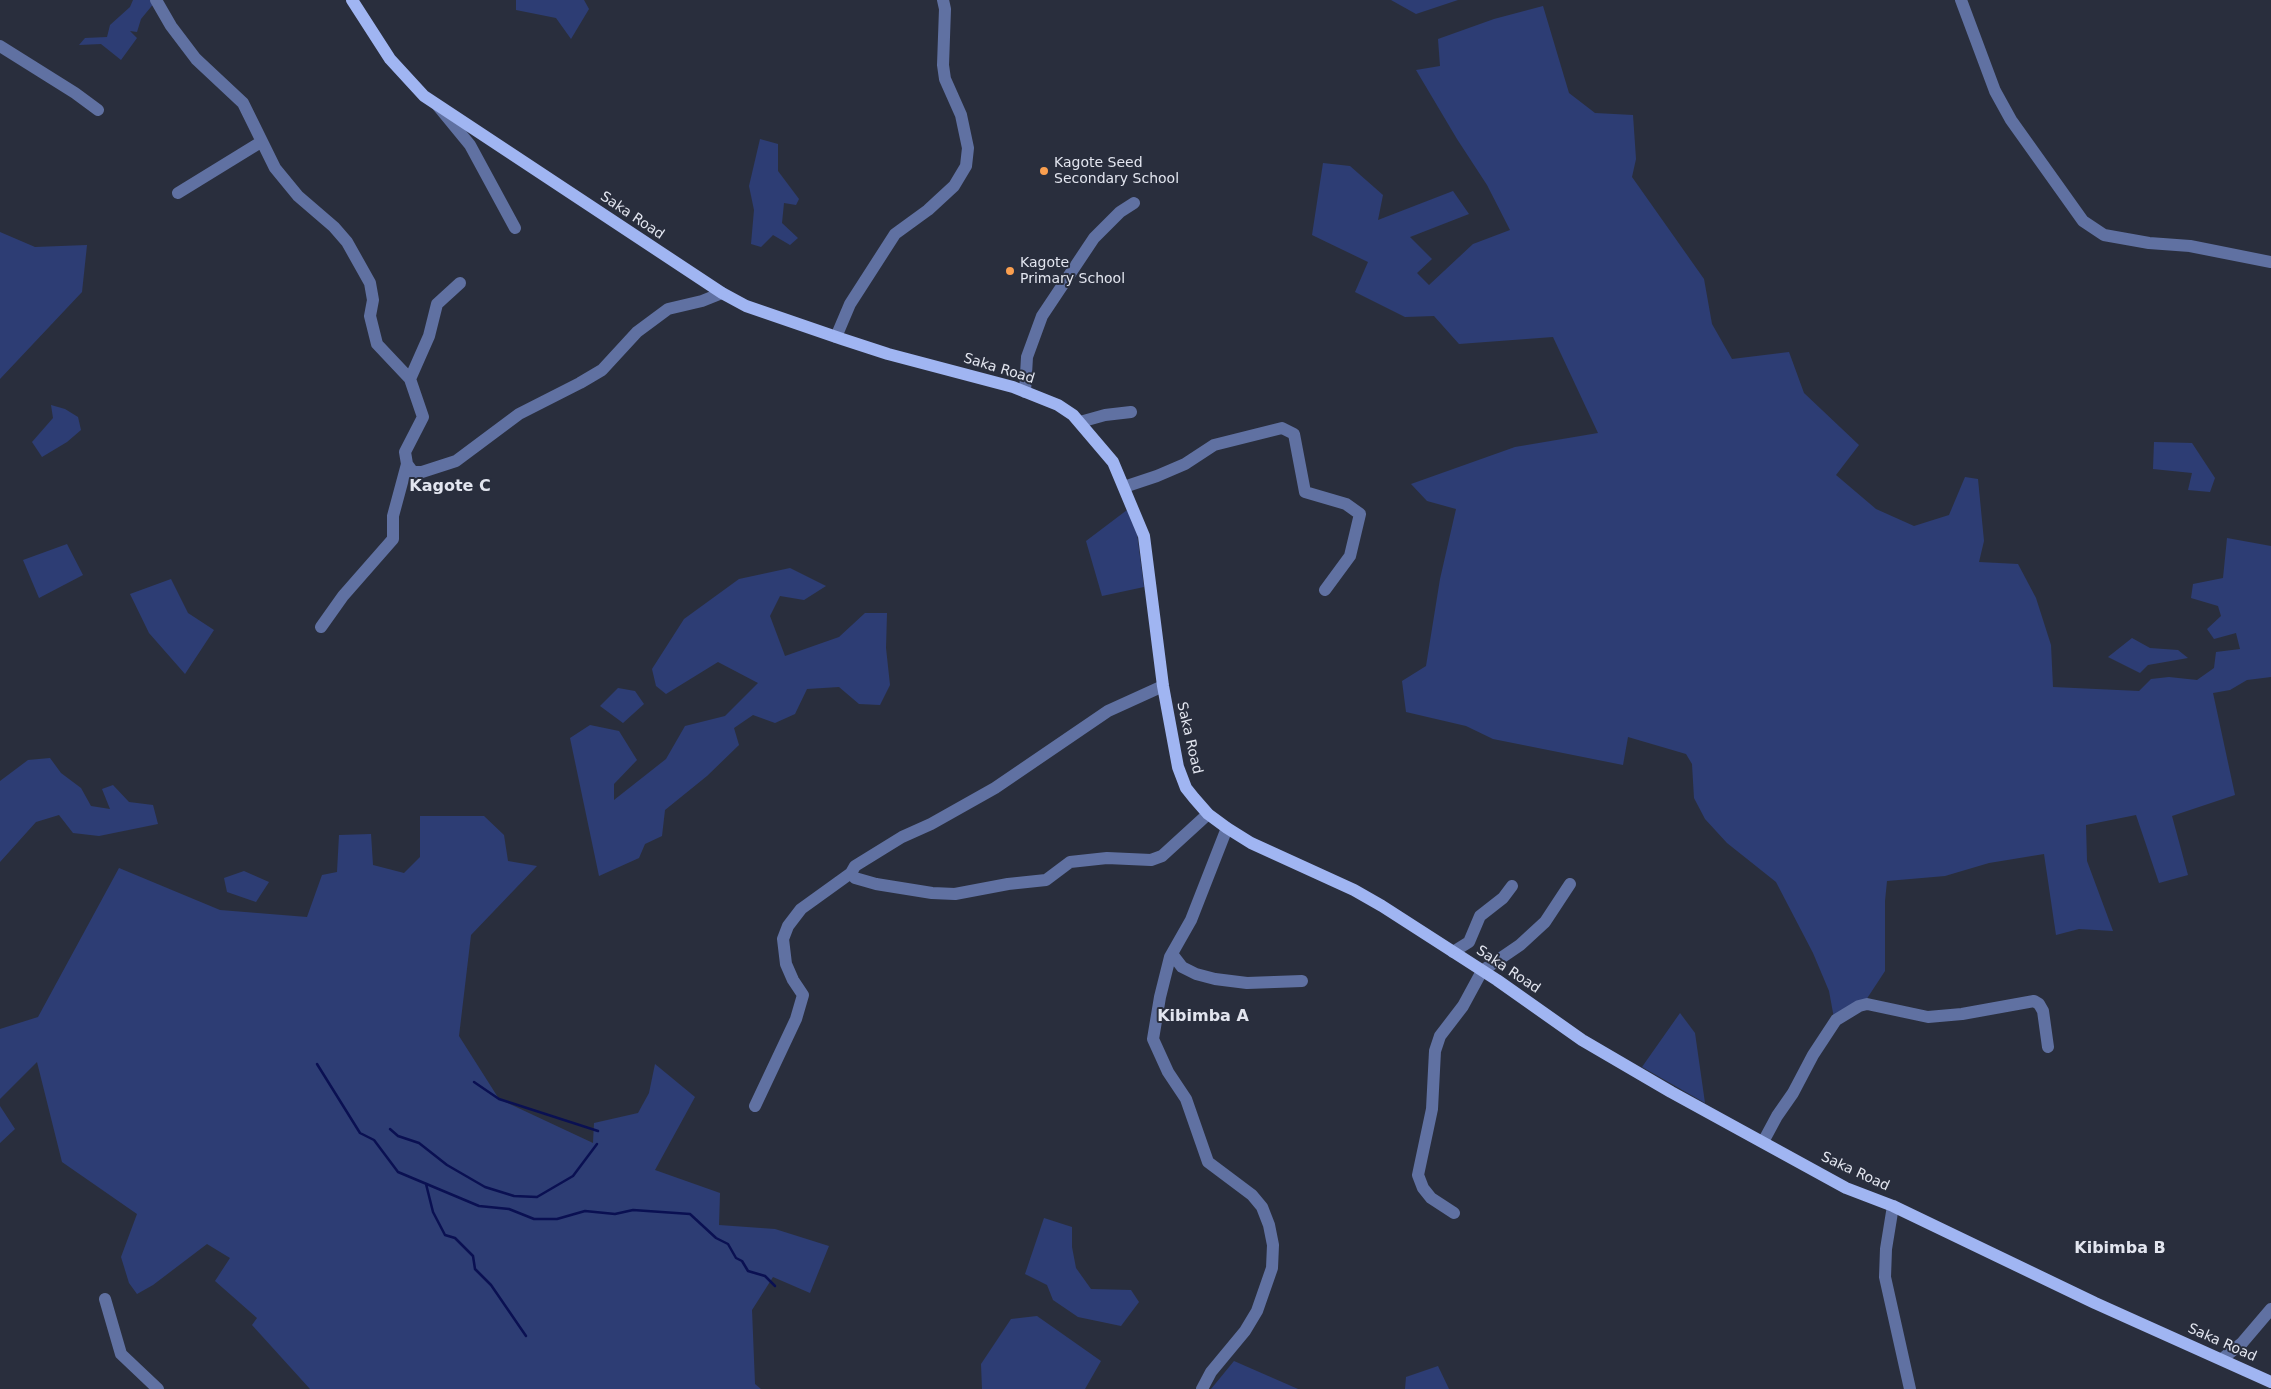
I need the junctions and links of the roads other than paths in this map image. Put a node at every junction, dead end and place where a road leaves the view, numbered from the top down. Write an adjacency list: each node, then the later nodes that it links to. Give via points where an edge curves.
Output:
1 (156, 0): 8 (street, via 196,59 242,103)
2 (352, 0): 6 (main road, Saka Road, via 390,59 424,96)
3 (943, 0): 15 (street, via 943,65 945,79 961,115 968,148 966,166 954,186 895,234 850,304)
4 (1961, 0): 12 (street, via 1995,91 2010,120 2083,222 2104,236 2190,246)
5 (0, 46): 7 (street)
6 (438, 106): 11 (street, via 470,145); 14 (main road, Saka Road)
7 (98, 110)
8 (261, 142): 9 (street); 16 (street, via 275,168 298,196 347,242 370,283 373,300 370,316 377,344)
9 (178, 193)
10 (1134, 203): 17 (street, via 1094,238 1042,316 1027,357)
11 (515, 228)
12 (2271, 262)
13 (460, 283): 16 (street, via 437,304 429,336)
14 (722, 293): 15 (main road, Saka Road, via 746,306); 20 (street, via 668,309 638,332 602,370 519,414 456,461 422,472 413,472)
15 (836, 338): 17 (main road, Saka Road)
16 (410, 379): 20 (street, via 423,417 405,452)
17 (1025, 392): 19 (main road, Saka Road, via 1068,410)
18 (1131, 412): 19 (street, via 1105,414)
19 (1080, 422): 21 (main road, Saka Road, via 1108,454)
20 (407, 464): 23 (street, via 393,516 393,540 343,596)
21 (1124, 487): 22 (street, via 1185,464 1214,445 1282,428 1294,434 1305,492 1346,504 1360,514 1350,556); 24 (main road, Saka Road, via 1144,536)
22 (1325, 590)
23 (321, 627)
24 (1163, 686): 25 (main road, Saka Road, via 1178,766 1186,788); 27 (street, via 1108,711 995,788 916,833 902,837 856,866)
25 (1208, 814): 26 (main road, Saka Road); 27 (street, via 1162,856 1151,860 1108,858 1070,862 1046,880 955,894 876,884 855,878)
26 (1227, 828): 30 (main road, Saka Road, via 1251,843 1361,894); 31 (street, via 1191,920)
27 (851, 873): 35 (street, via 801,909 782,939 786,964 803,995 796,1019)
28 (1570, 884): 32 (street, via 1545,922 1520,945)
29 (1512, 886): 30 (street, via 1504,898 1480,916 1469,942)
30 (1453, 952): 32 (main road, Saka Road)
31 (1172, 954): 33 (street, via 1182,967 1215,979 1246,983); 44 (street, via 1153,1039 1168,1072 1186,1099 1208,1162 1252,1195 1262,1208 1273,1245 1272,1268 1257,1311)
32 (1482, 971): 36 (main road, Saka Road, via 1582,1040); 38 (street, via 1463,1006 1440,1036 1435,1051 1432,1109 1418,1175 1422,1188)
33 (1302, 981)
34 (2048, 1047): 36 (street, via 2043,1011 2034,1001 1928,1017 1867,1004 1859,1006 1836,1020)
35 (755, 1106)
36 (1763, 1142): 37 (main road, Saka Road, via 1846,1188)
37 (1892, 1206): 41 (main road, Saka Road, via 2095,1303); 45 (street, via 1886,1278)
38 (1454, 1212)
39 (105, 1299): 43 (street, via 121,1354)
40 (2271, 1309): 41 (street, via 2242,1343)
41 (2222, 1359): 42 (main road, Saka Road)
42 (2271, 1382)
43 (158, 1389)
44 (1202, 1389)
45 (1910, 1389)

